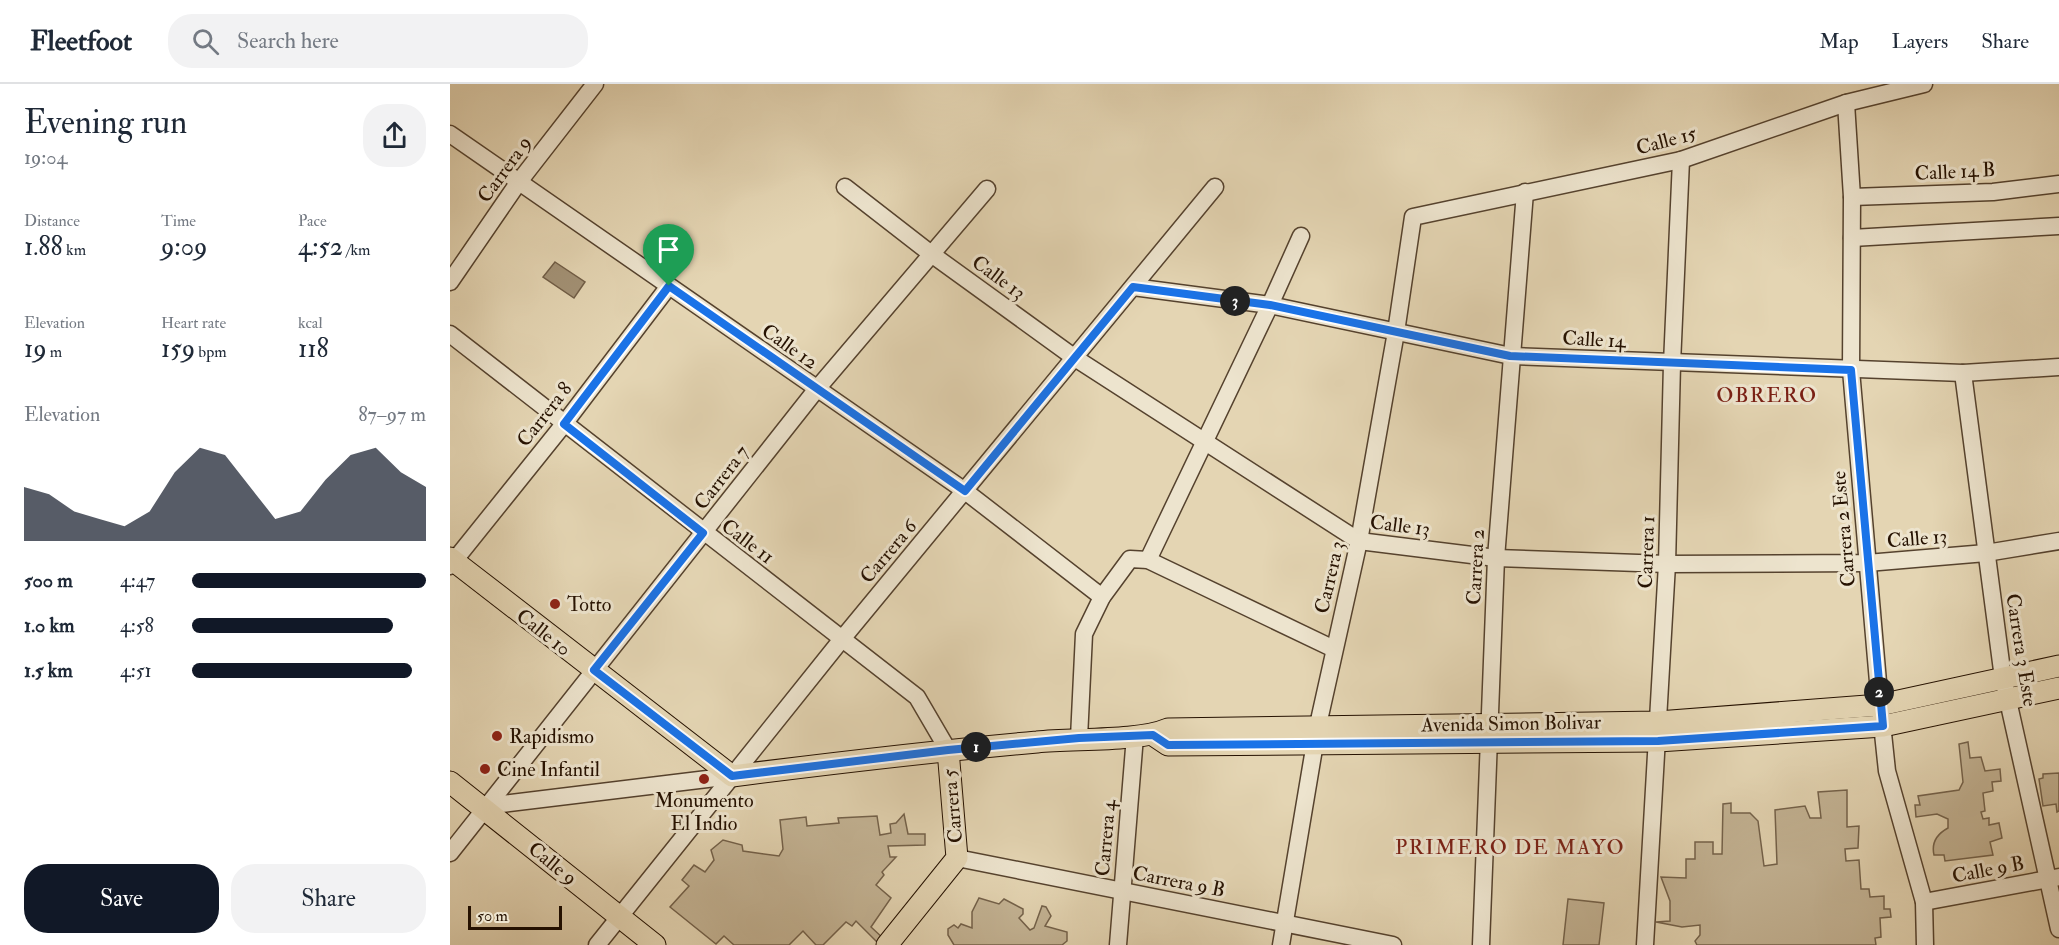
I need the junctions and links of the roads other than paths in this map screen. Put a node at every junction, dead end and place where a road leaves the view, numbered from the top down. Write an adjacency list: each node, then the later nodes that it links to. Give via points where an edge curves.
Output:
1 (595, 84): 6 (street, Carrera 9)
2 (1924, 84): 3 (street, Calle 15)
3 (1846, 103): 5 (street, Calle 15); 12 (street, Carrera 2 Este)
4 (450, 134): 6 (street, Calle 12)
5 (1681, 160): 11 (street, Calle 15); 26 (street, Carrera 1)
6 (518, 183): 18 (street, Carrera 9); 19 (street, Calle 12)
7 (2059, 184): 12 (street, Calle 14 B, via 1993,192)
8 (845, 187): 17 (street, Calle 13)
9 (1215, 187): 20 (street, Carrera 6)
10 (987, 189): 17 (street, Carrera 7)
11 (1525, 192): 13 (street, Calle 15); 24 (street, Carrera 2)
12 (1852, 197): 16 (street, Carrera 2 Este)
13 (1413, 217): 22 (street, Carrera 3)
14 (2059, 226): 16 (street)
15 (1300, 236): 21 (street)
16 (1852, 238): 28 (street, Carrera 2 Este)
17 (930, 254): 25 (street, Calle 13); 30 (street, Carrera 7)
18 (450, 282)
19 (669, 286): 30 (street, Calle 12); 31 (street, Carrera 8)
20 (1133, 287): 21 (street, Calle 14); 25 (street, Carrera 6)
21 (1270, 305): 22 (street, Calle 14); 32 (street)
22 (1396, 333): 24 (street, Calle 14); 35 (street, Carrera 3)
23 (450, 334): 31 (street, Calle 11)
24 (1510, 356): 26 (street, Calle 14); 38 (street, Carrera 2)
25 (1075, 358): 32 (street, Calle 13); 33 (street, Carrera 6)
26 (1672, 364): 28 (street, Calle 14); 42 (street, Carrera 1)
27 (2059, 367): 29 (street, Calle 14)
28 (1851, 370): 29 (street, Calle 14); 41 (street, Carrera 2 Este)
29 (1963, 373): 37 (street, Carrera 3 Este)
30 (816, 390): 33 (street, Calle 12); 34 (street, Carrera 7)
31 (564, 424): 34 (street, Calle 11); 40 (street, Carrera 8)
32 (1205, 444): 35 (street, Calle 13); 39 (street)
33 (965, 491): 43 (street, Calle 12); 44 (street, Carrera 6)
34 (703, 533): 44 (street, Calle 11); 47 (street, Carrera 7)
35 (1359, 541): 38 (street, Calle 13); 45 (street, Carrera 3)
36 (2059, 541): 37 (street, Calle 13)
37 (1986, 553): 41 (street, Calle 13); 48 (street, Carrera 3 Este)
38 (1496, 558): 42 (street, Calle 13); 54 (street, Carrera 2)
39 (1148, 560): 43 (street, via 1130,559); 45 (street)
40 (451, 562): 47 (main road, Calle 10)
41 (1867, 563): 42 (street, Calle 13); 50 (street, Carrera 2 Este)
42 (1667, 564): 52 (street, Carrera 1)
43 (1102, 597): 56 (street, via 1084,634)
44 (842, 639): 57 (street, Calle 11, via 916,697); 58 (street, Carrera 6)
45 (1334, 649): 53 (street, Carrera 3)
46 (2059, 666): 48 (main road, Avenida Simon Bolivar)
47 (594, 670): 58 (main road, Calle 10); 60 (street, Carrera 7)
48 (2005, 688): 49 (main road, Avenida Simon Bolivar); 50 (main road, Avenida Simon Bolivar); 51 (main road, Avenida Simon Bolivar); 63 (street, Carrera 3 Este)
49 (2059, 688)
50 (1880, 705): 51 (street, Carrera 2 Este); 52 (main road, Avenida Simon Bolivar)
51 (1883, 726): 52 (main road, Avenida Simon Bolivar); 65 (street, Carrera 2 Este, via 1887,771)
52 (1658, 731): 54 (main road, Avenida Simon Bolivar); 76 (street, Carrera 1)
53 (1317, 733): 54 (main road, Avenida Simon Bolivar); 55 (main road, Avenida Simon Bolivar, via 1168,745); 67 (street, Carrera 3)
54 (1489, 733): 75 (street, Carrera 2)
55 (1144, 736): 56 (main road); 64 (street, Carrera 4)
56 (1079, 738): 57 (main road)
57 (948, 750): 58 (main road); 62 (main road, Carrera 5)
58 (732, 776): 60 (street); 66 (street, Carrera 6)
59 (450, 782): 60 (main road, Calle 9)
60 (484, 808): 61 (street, Carrera 7); 66 (main road, Calle 9)
61 (450, 853)
62 (957, 858): 64 (street, Carrera 9 B); 71 (main road, Carrera 5)
63 (2053, 878): 65 (street, Calle 9 B); 68 (street, Carrera 3 Este)
64 (1121, 891): 67 (street, Carrera 9 B); 72 (street, Carrera 4)
65 (1924, 902): 77 (street, Carrera 2 Este)
66 (620, 917): 69 (street, Carrera 6); 70 (main road, Calle 9)
67 (1286, 924): 73 (street, Carrera 3); 74 (street, Carrera 9 B)
68 (2059, 929)
69 (597, 945)
70 (655, 945)
71 (887, 945)
72 (1118, 945)
73 (1281, 945)
74 (1393, 945)
75 (1481, 945)
76 (1645, 945)
77 (1925, 945)

